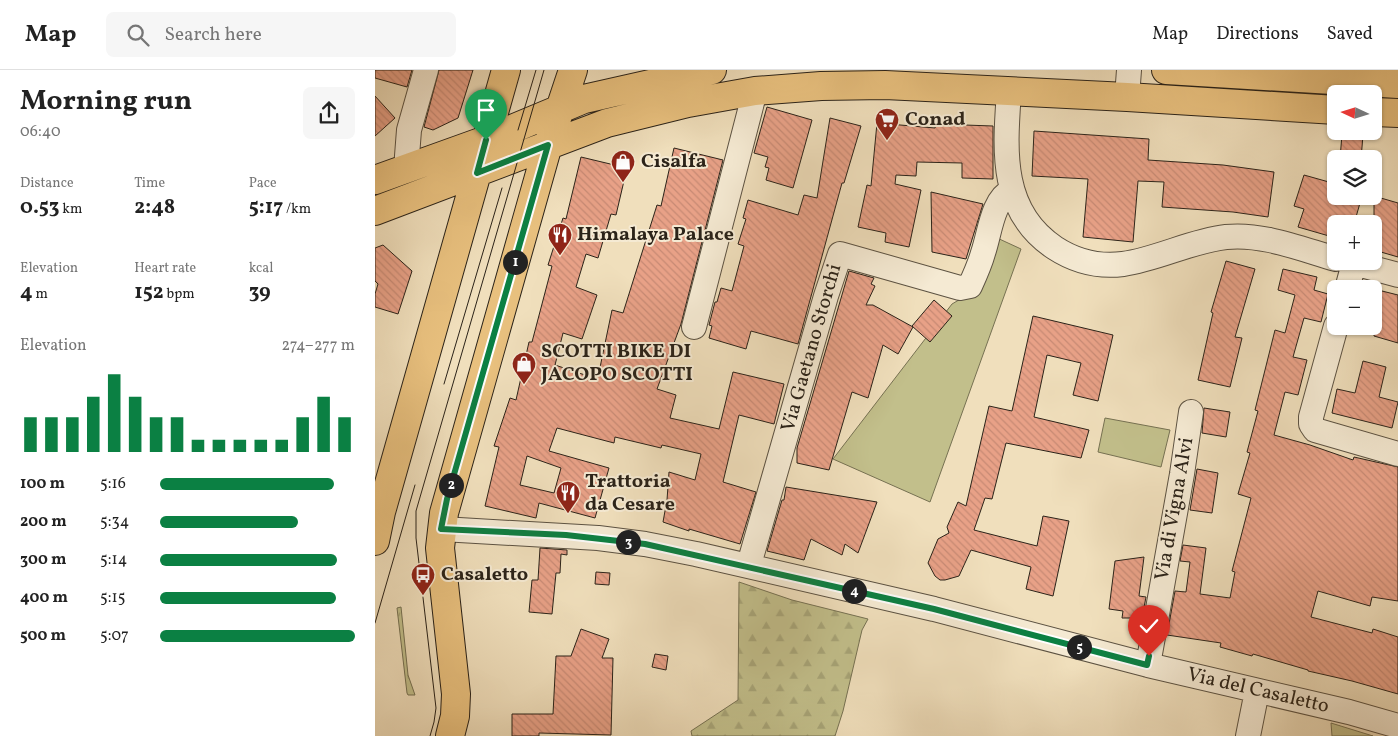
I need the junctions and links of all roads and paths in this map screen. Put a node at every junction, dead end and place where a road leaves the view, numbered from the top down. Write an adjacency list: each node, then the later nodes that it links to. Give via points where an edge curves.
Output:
1 (427, 70): 19 (street, via 409,130)
2 (506, 70): 17 (main road)
3 (573, 70): 13 (main road)
4 (712, 70): 13 (main road, via 596,96)
5 (1166, 70): 7 (main road)
6 (886, 78): 10 (main road); 11 (main road)
7 (1325, 79): 9 (main road); 12 (street)
8 (1128, 83): 11 (main road); 14 (main road)
9 (1398, 84)
10 (755, 90): 18 (main road, via 624,118); 27 (street)
11 (1009, 91): 22 (street, via 1008,168)
12 (1327, 91)
13 (559, 109): 17 (main road); 18 (main road)
14 (1327, 110)
15 (1383, 113): 16 (main road)
16 (1398, 114)
17 (486, 140): 19 (main road); 20 (main road)
18 (548, 145): 20 (main road); 31 (main road)
19 (406, 169): 21 (main road)
20 (477, 173): 23 (main road); 32 (main road)
21 (375, 180)
22 (1012, 190): 24 (street, via 1025,221 1039,236 1068,256 1088,262 1124,264 1215,239 1239,236); 33 (street, Via Gaetano Storchi, via 1004,195 997,207 983,254 968,288 839,254)
23 (375, 211)
24 (1327, 256)
25 (1379, 270): 26 (street)
26 (1398, 275)
27 (694, 327)
28 (1334, 335): 30 (street, via 1311,424 1315,430)
29 (1191, 412): 34 (street, Via di Vigna Alvi)
30 (1398, 454)
31 (441, 529): 34 (street, Via del Casaletto, via 566,535 653,546 934,609); 37 (main road, via 441,562 455,686 455,716)
32 (376, 534)
33 (750, 561)
34 (1147, 665): 35 (street, Via del Casaletto)
35 (1257, 691): 36 (street, Via del Casaletto); 38 (street)
36 (1398, 726)
37 (450, 736)
38 (1248, 736)

